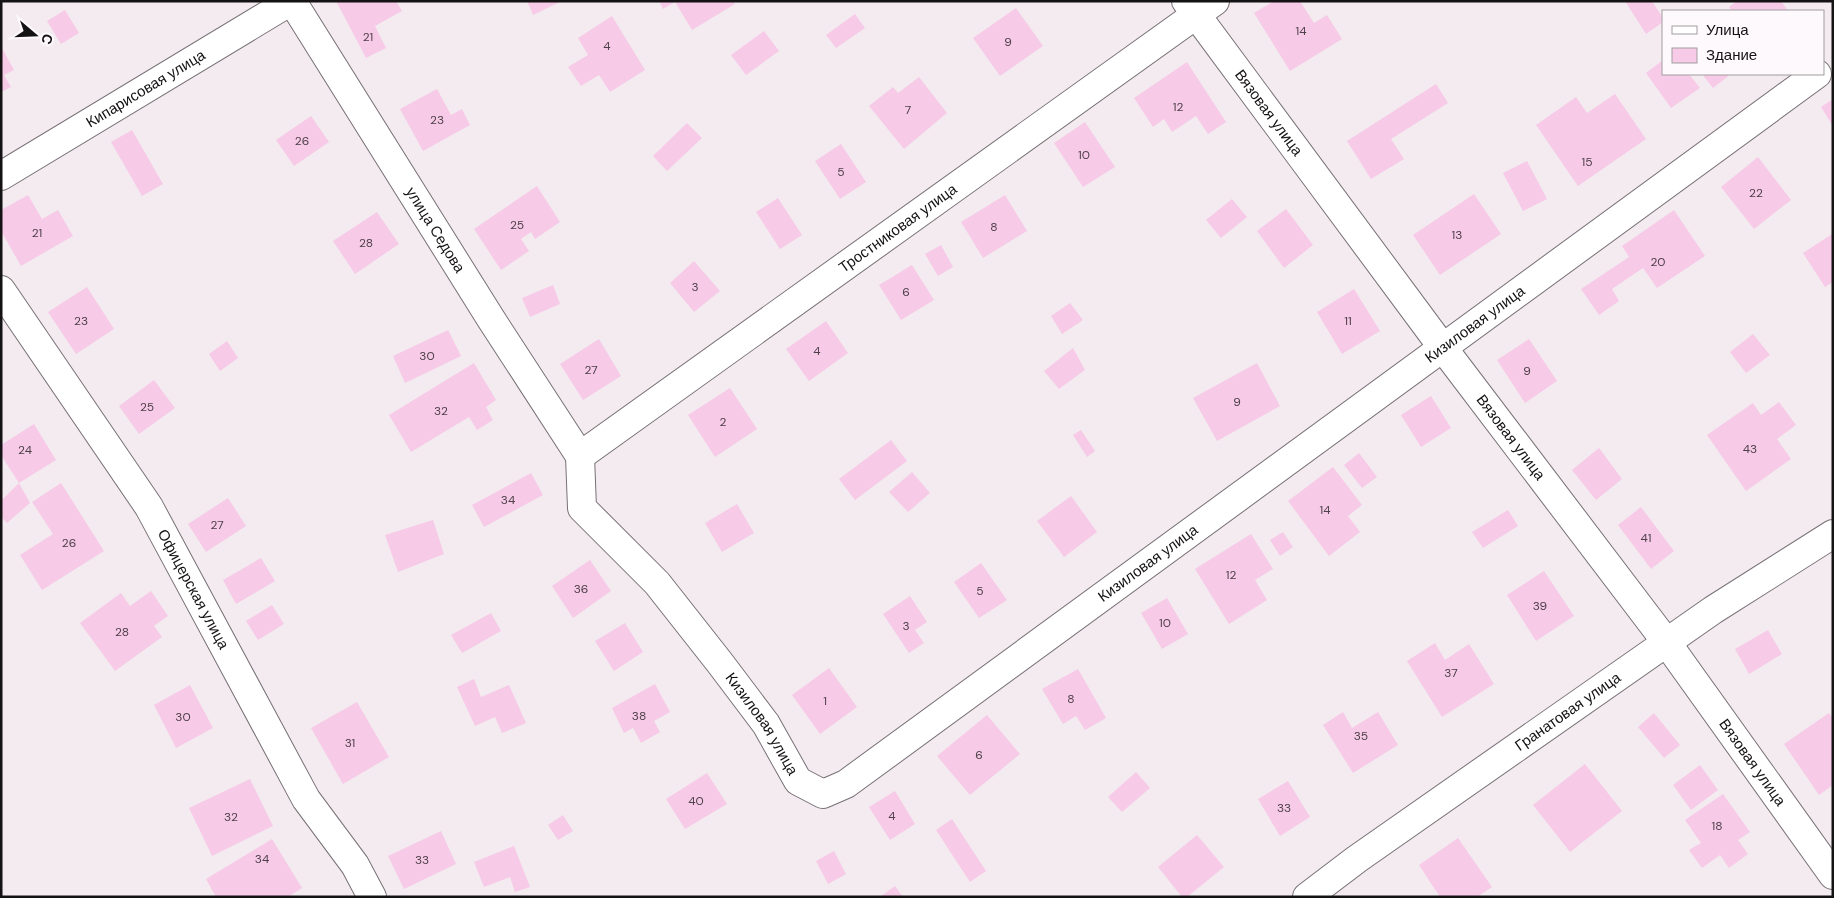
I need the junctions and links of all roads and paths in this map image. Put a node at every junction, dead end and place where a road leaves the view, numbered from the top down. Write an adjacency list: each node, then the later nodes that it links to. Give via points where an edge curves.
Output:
1 (292, 1): 4 (street, Кипарисовая улица); 7 (street, улица Седова)
2 (1199, 6): 6 (street, Вязовая улица); 7 (street, Тростниковая улица)
3 (1816, 75): 6 (street, Кизиловая улица)
4 (1, 176)
5 (1, 290): 11 (street, Офицерская улица, via 149,507 306,798 355,865)
6 (1443, 348): 7 (street, Кизиловая улица, via 846,784 823,794 798,781 766,724 703,641 657,583 582,508); 9 (street, Вязовая улица)
7 (580, 456)
8 (1833, 534): 9 (street, Гранатовая улица)
9 (1667, 643): 10 (street, Вязовая улица); 12 (street, Гранатовая улица)
10 (1833, 875)
11 (372, 897)
12 (1307, 897)

